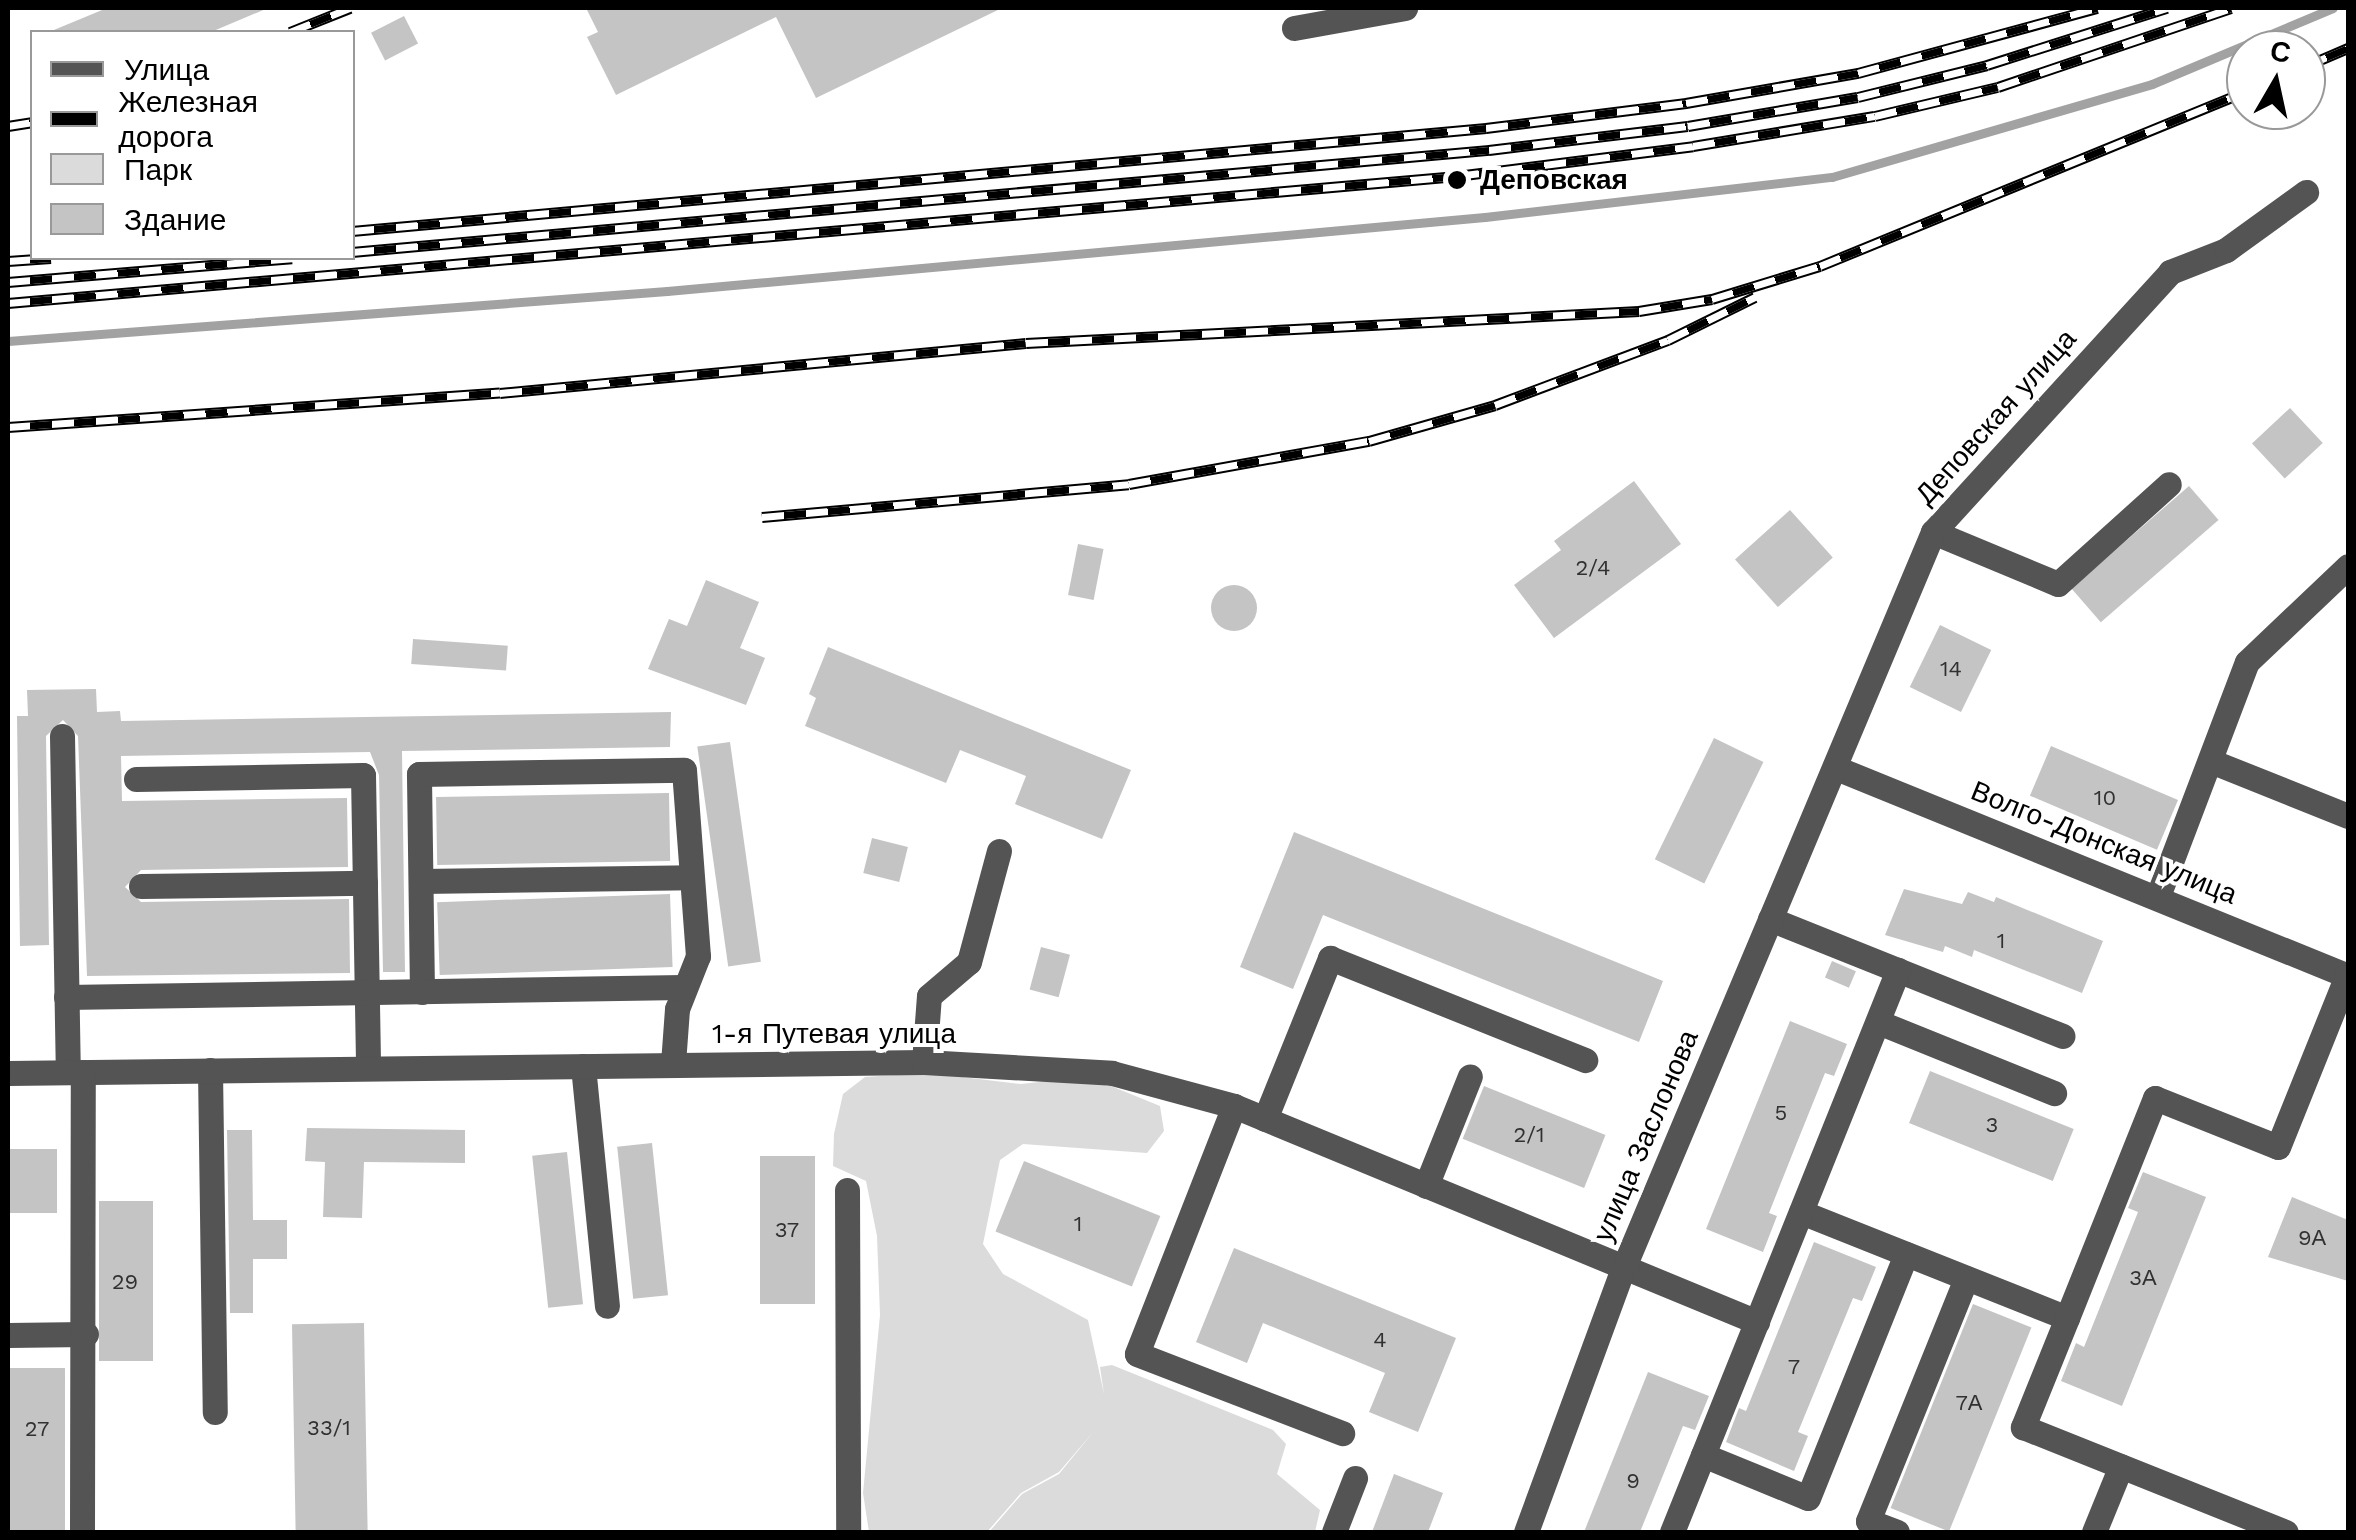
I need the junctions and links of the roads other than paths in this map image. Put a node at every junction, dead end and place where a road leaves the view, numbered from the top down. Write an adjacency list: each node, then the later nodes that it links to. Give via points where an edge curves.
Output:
1 (1405, 8): 2 (street)
2 (1294, 28)
3 (2306, 192): 5 (street, Деповская улица, via 2226,250 2170,272)
4 (2170, 484): 5 (street, via 2058,584)
5 (1934, 532): 9 (street, Деповская улица, via 1911,571)
6 (2348, 566): 8 (street, via 2247,662)
7 (62, 736): 24 (street)
8 (2214, 762): 11 (street); 17 (street)
9 (1836, 768): 17 (street, Волго-Донская улица); 18 (street, улица Заслонова)
10 (136, 778): 15 (street, via 363,775)
11 (2348, 816)
12 (999, 850): 28 (street, via 969,962 929,996)
13 (690, 877): 14 (street); 14 (street, via 684,770 514,772 419,774); 21 (street, via 698,956)
14 (420, 882): 23 (street)
15 (365, 883): 16 (street); 22 (street)
16 (141, 886)
17 (2158, 896): 20 (street, Волго-Донская улица)
18 (1770, 919): 19 (street); 43 (street, улица Заслонова)
19 (1898, 970): 25 (street); 26 (street)
20 (2348, 976): 46 (street, via 2278,1147 2155,1098)
21 (683, 987): 23 (street); 29 (street)
22 (366, 992): 23 (street); 24 (street); 31 (street)
23 (422, 992)
24 (66, 997): 33 (street)
25 (1878, 1022): 36 (street); 41 (street)
26 (2063, 1036)
27 (1585, 1060): 38 (street, via 1330,958)
28 (924, 1062): 29 (street, 1-я Путевая улица); 37 (street, 1-я Путевая улица, via 1112,1073)
29 (673, 1063): 30 (street, 1-я Путевая улица)
30 (583, 1066): 31 (street, 1-я Путевая улица); 45 (street)
31 (368, 1067): 32 (street, 1-я Путевая улица)
32 (210, 1070): 33 (street, 1-я Путевая улица); 50 (street)
33 (75, 1072): 34 (street, 1-я Путевая улица); 48 (street)
34 (8, 1073)
35 (1470, 1076): 39 (street)
36 (2054, 1093)
37 (1234, 1106): 38 (street, 1-я Путевая улица); 51 (street, via 1137,1354)
38 (1264, 1119): 39 (street, 1-я Путевая улица)
39 (1426, 1186): 43 (street, 1-я Путевая улица)
40 (846, 1190): 56 (street)
41 (1801, 1212): 42 (street); 47 (street)
42 (1906, 1254): 44 (street); 52 (street, via 1808,1498)
43 (1623, 1268): 47 (street, 1-я Путевая улица); 58 (street, улица Заслонова)
44 (1966, 1278): 46 (street); 60 (street, via 1868,1521)
45 (607, 1306)
46 (2067, 1318): 53 (street, via 2023,1427)
47 (1757, 1322): 52 (street)
48 (86, 1334): 49 (street); 55 (street)
49 (8, 1335)
50 (215, 1412)
51 (1342, 1434)
52 (1703, 1455): 59 (street)
53 (2121, 1466): 61 (street); 62 (street)
54 (1355, 1478): 57 (street)
55 (82, 1532)
56 (848, 1532)
57 (1334, 1532)
58 (1526, 1532)
59 (1672, 1532)
60 (1897, 1532)
61 (2094, 1532)
62 (2286, 1532)

